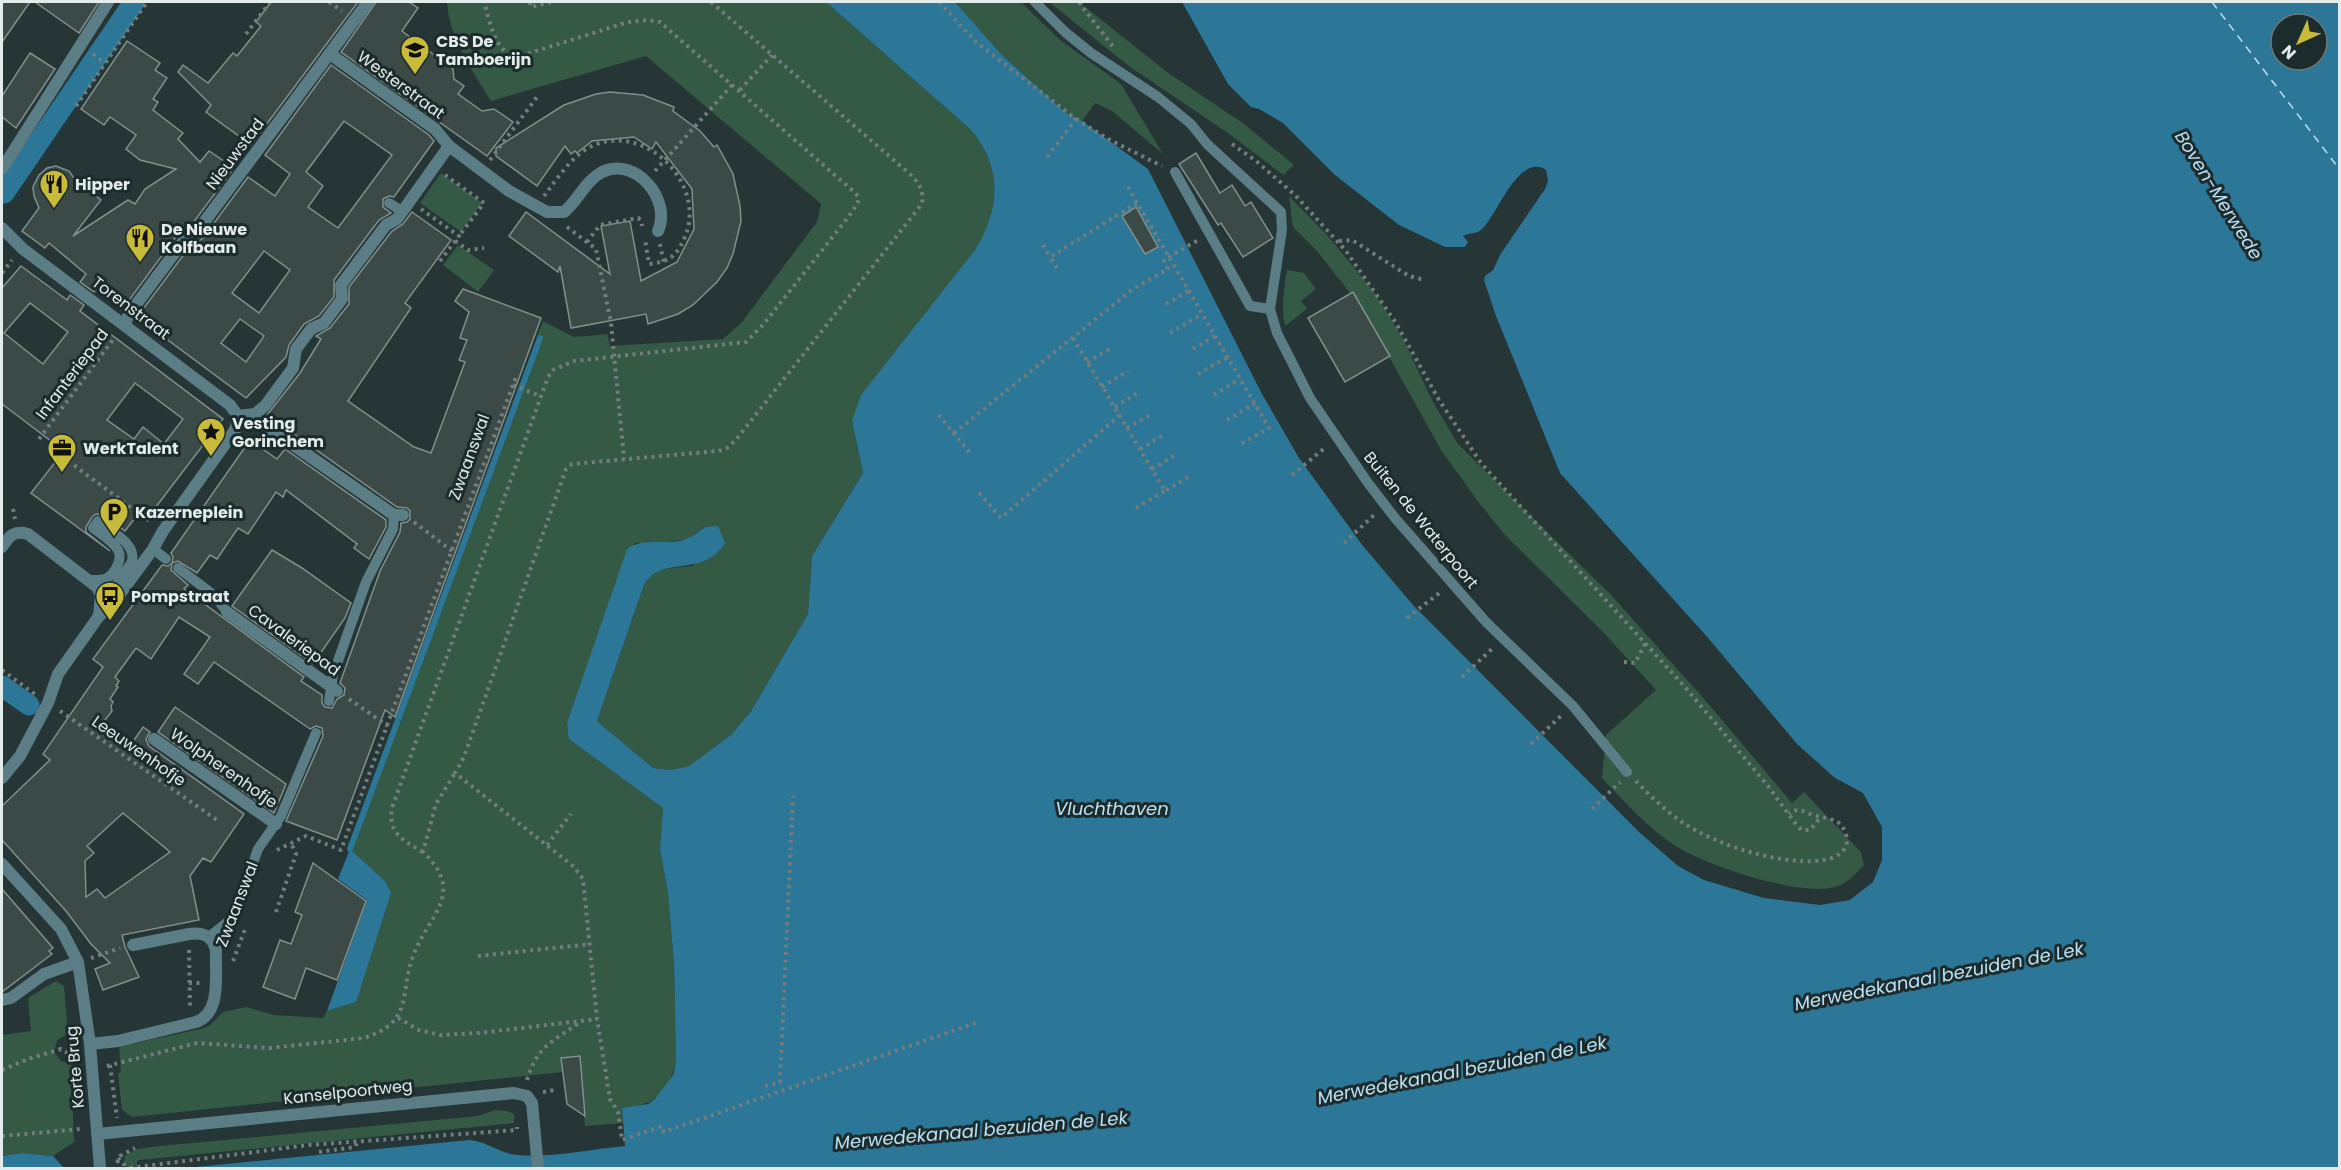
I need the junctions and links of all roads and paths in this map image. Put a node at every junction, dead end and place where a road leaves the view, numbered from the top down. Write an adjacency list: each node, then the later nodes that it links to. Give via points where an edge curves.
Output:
1 (108, 2): 28 (street)
2 (147, 2): 18 (path)
3 (270, 2): 14 (path)
4 (328, 2): 13 (path)
5 (368, 2): 16 (street, Nieuwstad)
6 (484, 2): 20 (path, via 497,42 514,58 628,22 648,20 660,22)
7 (530, 2): 8 (path, via 531,7)
8 (551, 2)
9 (711, 2): 17 (path)
10 (939, 2): 24 (path, via 976,42)
11 (1035, 2): 19 (lane, Buiten de Waterpoort, via 1074,39)
12 (1081, 2): 19 (path, via 1129,67)
13 (343, 12)
14 (246, 34)
15 (90, 52): 18 (path)
16 (330, 54): 26 (street, Westerstraat, via 435,129); 58 (street, Nieuwstad, via 196,234 182,243)
17 (772, 55): 21 (path); 94 (path, via 911,175 923,193 922,204 727,448)
18 (103, 62): 23 (path)
19 (1124, 74): 56 (lane, Buiten de Waterpoort, via 1191,124 1207,144 1281,212 1282,230)
20 (733, 84): 21 (path); 32 (path)
21 (740, 90): 64 (path, via 854,191 858,202 751,339 736,345)
22 (537, 97): 30 (path)
23 (76, 106)
24 (1076, 119): 27 (path); 29 (path)
25 (1223, 138): 45 (path, via 1295,195)
26 (449, 146): 30 (street, Westerstraat); 37 (street)
27 (1047, 157)
28 (2, 169)
29 (1171, 170): 56 (lane, via 1250,306)
30 (482, 171): 38 (street, Westerstraat, via 547,212)
31 (441, 172): 41 (path, via 484,203)
32 (645, 181): 38 (street, via 628,171 601,173); 40 (street, via 659,201 662,220)
33 (1128, 186): 35 (path)
34 (389, 203): 37 (lane)
35 (1137, 203): 48 (path); 49 (path)
36 (417, 206): 41 (path)
37 (402, 212): 78 (street, via 386,225 341,285 342,299 324,323 311,329 296,349 293,368)
38 (560, 213): 44 (path, via 560,222)
39 (2, 228): 58 (street, Torenstraat, via 23,249)
40 (658, 231)
41 (459, 236): 43 (path)
42 (1203, 237): 49 (path)
43 (455, 241): 47 (path, via 468,250); 50 (path)
44 (587, 242): 51 (path, via 600,225 638,218 649,264); 64 (path, via 596,249)
45 (1338, 242): 53 (path, via 1352,240 1409,276); 116 (path, via 1396,323 1439,400 1481,463)
46 (1042, 245): 48 (path)
47 (484, 248)
48 (1050, 256): 52 (path)
49 (1169, 257): 54 (path); 61 (path, via 1164,260 1168,269 1133,289)
50 (441, 261)
51 (664, 263)
52 (1058, 268)
53 (1424, 279)
54 (1188, 291): 55 (path); 57 (path)
55 (1166, 304)
56 (1270, 309): 130 (lane, Buiten de Waterpoort, via 1277,333 1310,398 1368,483 1480,615 1573,706)
57 (1202, 314): 59 (path); 60 (path)
58 (125, 324): 82 (street, Torenstraat, via 230,405); 87 (path, Infanteriepad)
59 (1170, 333)
60 (1215, 336): 63 (path); 65 (path)
61 (1073, 338): 66 (path); 85 (path)
62 (1113, 346): 66 (path)
63 (1193, 349)
64 (614, 356): 75 (path, via 574,361 553,370); 94 (path)
65 (1227, 357): 69 (path); 70 (path)
66 (1088, 362): 72 (path)
67 (1128, 371): 72 (path)
68 (517, 374): 71 (path, Zwaanswal)
69 (1198, 374)
70 (1240, 379): 74 (path); 76 (path)
71 (513, 385): 75 (path); 108 (path, Zwaanswal)
72 (1102, 387): 77 (path)
73 (1138, 393): 77 (path)
74 (1214, 395)
75 (540, 396): 142 (path, via 393,805 394,831)
76 (1255, 404): 83 (path); 88 (path, via 1269,428)
77 (1114, 407): 80 (path)
78 (255, 414): 82 (street); 101 (street, via 266,426)
79 (939, 415): 85 (path)
80 (1120, 415): 84 (path); 99 (path, via 1001,518)
81 (1150, 415): 84 (path)
82 (238, 416): 104 (street, via 236,430)
83 (1227, 420)
84 (1127, 428): 89 (path)
85 (954, 433): 92 (path)
86 (1162, 436): 89 (path)
87 (39, 439)
88 (1241, 444)
89 (1140, 449): 95 (path)
90 (56, 452): 104 (path)
91 (1320, 452): 96 (path)
92 (970, 453)
93 (1174, 456): 95 (path)
94 (624, 459): 129 (path, via 572,464 566,469 464,757)
95 (1152, 469): 98 (path)
96 (1292, 475)
97 (1188, 477): 98 (path)
98 (1165, 491): 100 (path)
99 (979, 493)
100 (1136, 508)
101 (399, 515): 121 (lane, via 366,582 333,675)
102 (1371, 517): 105 (path)
103 (421, 528): 108 (path)
104 (163, 531): 107 (street)
105 (1344, 543)
106 (2, 547): 111 (street, via 12,534 27,534)
107 (153, 549): 109 (lane); 114 (street)
108 (452, 550): 125 (path, Zwaanswal)
109 (166, 559)
110 (178, 568): 113 (lane, Cavaleriepad, via 215,596)
111 (88, 580): 114 (street, via 100,591); 114 (lane, via 106,578 120,558 115,545 93,528 98,521 134,551 132,562)
112 (1438, 595): 115 (path)
113 (227, 612): 121 (street, Cavaleriepad)
114 (99, 616): 123 (street, via 58,674)
115 (1407, 618)
116 (1646, 642): 118 (path, via 1635,663); 136 (path)
117 (1489, 651): 120 (path)
118 (1624, 662)
119 (2, 670): 123 (path, Leeuwenhofje)
120 (1462, 677)
121 (332, 693)
122 (351, 700): 125 (path)
123 (48, 703): 131 (street, via 20,756); 138 (path, Leeuwenhofje)
124 (1555, 720): 128 (path)
125 (388, 726): 140 (path, Zwaanswal, via 341,850 306,836)
126 (316, 733): 139 (lane)
127 (154, 739): 139 (street, Wolpherenhofje)
128 (1531, 744)
129 (455, 772): 141 (path); 142 (path, via 436,804)
130 (1627, 772): 137 (path, via 1687,825 1722,841 1775,857 1815,861 1839,854 1847,843 1844,830 1837,822)
131 (2, 778)
132 (1614, 787): 134 (path)
133 (793, 796): 170 (path, via 780,1082 767,1086)
134 (1592, 809)
135 (571, 814): 141 (path)
136 (1789, 814): 137 (path, via 1798,809); 137 (path, via 1798,827 1807,831)
137 (1821, 817)
138 (217, 820)
139 (276, 824): 149 (lane, via 258,849 234,917)
140 (291, 843): 143 (path, Zwaanswal, via 276,850); 145 (path, via 296,855)
141 (547, 845): 151 (path, via 583,879)
142 (423, 852): 159 (path, via 441,878 442,902 412,957)
143 (272, 861)
144 (2, 864): 154 (street, Korte Brug, via 61,929)
145 (276, 912)
146 (247, 924): 148 (path, Zwaanswal)
147 (189, 934): 149 (street); 152 (street); 156 (path)
148 (243, 935): 150 (path); 155 (path, Zwaanswal)
149 (209, 937): 157 (street, Zwaanswal, via 216,951)
150 (233, 941)
151 (591, 944): 153 (path); 160 (path)
152 (133, 945): 154 (path)
153 (478, 956)
154 (78, 962): 158 (street, via 44,974 11,998); 164 (street, Korte Brug)
155 (232, 963)
156 (189, 983): 157 (path); 163 (path)
157 (214, 983): 163 (street, Zwaanswal, via 210,1011)
158 (2, 1000)
159 (398, 1018): 162 (path, via 419,1030 440,1035); 173 (path, via 379,1033 364,1038 269,1048 197,1043 110,1065)
160 (597, 1019): 162 (path); 170 (path, via 610,1099 618,1112 622,1140 662,1126 664,1132)
161 (978, 1022): 170 (path)
162 (579, 1023): 169 (path, via 540,1052)
163 (190, 1024): 164 (street, Zwaanswal)
164 (90, 1044): 165 (street, Korte Brug)
165 (92, 1068): 166 (path, via 61,1049); 174 (street, Korte Brug)
166 (2, 1070)
167 (554, 1090): 168 (path)
168 (546, 1092)
169 (523, 1094): 173 (street, Kanselpoortweg); 184 (street, via 532,1103)
170 (770, 1094)
171 (516, 1123): 176 (path, via 517,1130)
172 (80, 1129): 175 (path)
173 (119, 1132): 174 (street, Kanselpoortweg)
174 (98, 1134): 180 (street, Korte Brug)
175 (2, 1136)
176 (358, 1141): 178 (path, via 355,1147); 183 (path)
177 (141, 1147): 179 (path)
178 (318, 1152)
179 (118, 1158): 181 (path); 182 (path)
180 (100, 1168)
181 (117, 1168)
182 (124, 1168)
183 (130, 1168)
184 (538, 1168)

